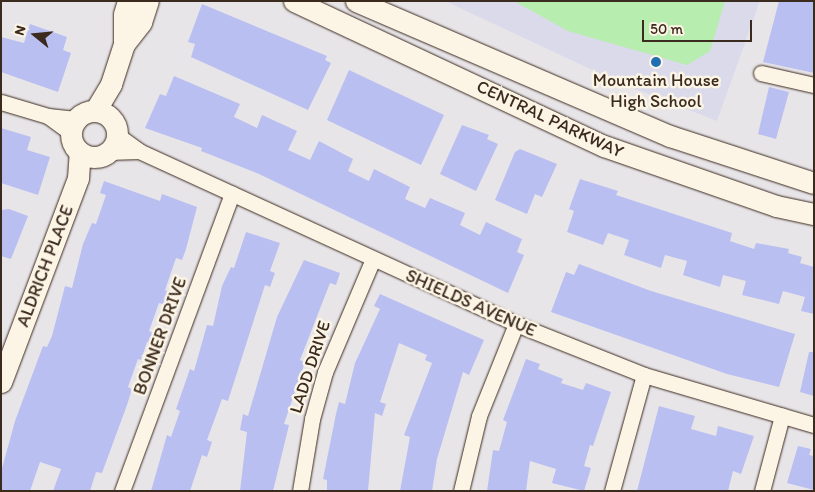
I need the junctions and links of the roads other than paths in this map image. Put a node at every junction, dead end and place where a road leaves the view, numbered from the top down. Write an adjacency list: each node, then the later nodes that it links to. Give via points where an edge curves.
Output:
1 (128, 1): 5 (main road)
2 (148, 1): 5 (main road, via 142,22)
3 (294, 1): 12 (main road, CENTRAL PARKWAY, via 604,146 768,203)
4 (356, 1): 10 (main road, CENTRAL PARKWAY, via 670,136)
5 (124, 44): 9 (main road)
6 (761, 74): 7 (street)
7 (814, 85)
8 (1, 102): 9 (street)
9 (93, 134): 11 (street, SHIELDS AVENUE, via 139,151); 16 (main road, ALDRICH PLACE)
10 (814, 183)
11 (232, 194): 13 (street, SHIELDS AVENUE); 19 (street, BONNER DRIVE)
12 (814, 214)
13 (373, 259): 14 (street, SHIELDS AVENUE); 20 (street, LADD DRIVE, via 325,372 312,419)
14 (516, 324): 15 (street, SHIELDS AVENUE); 21 (street, via 479,416)
15 (644, 375): 17 (street, SHIELDS AVENUE); 22 (street)
16 (1, 382)
17 (782, 416): 18 (street, SHIELDS AVENUE); 23 (street)
18 (814, 425)
19 (122, 491)
20 (300, 491)
21 (461, 491)
22 (612, 491)
23 (762, 491)

